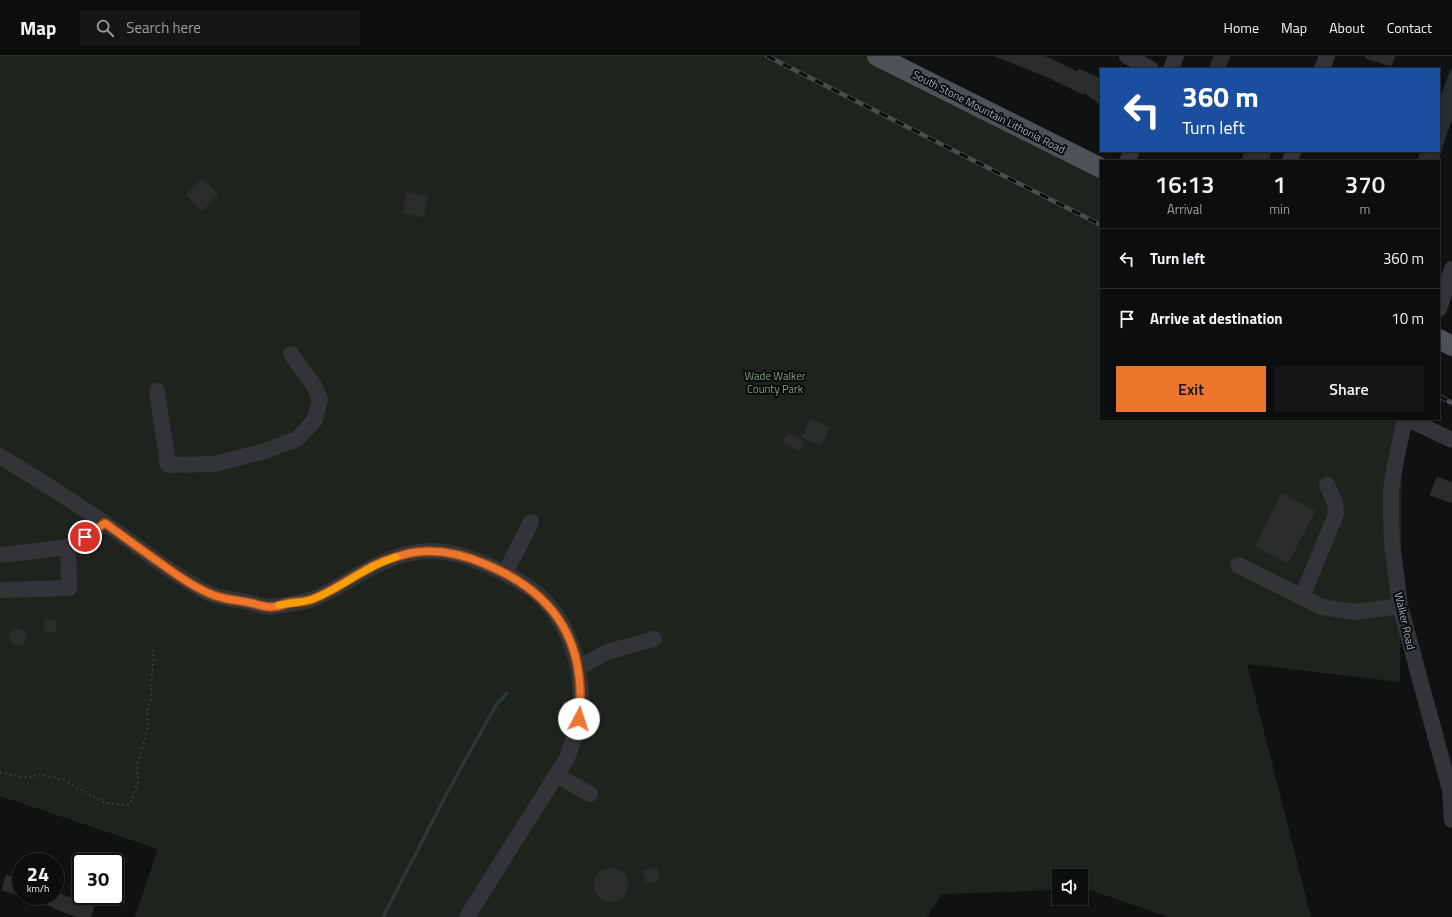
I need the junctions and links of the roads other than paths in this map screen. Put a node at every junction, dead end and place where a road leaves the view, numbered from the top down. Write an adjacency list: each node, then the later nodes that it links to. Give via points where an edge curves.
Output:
1 (876, 56): 8 (main road, South Stone Mountain Lithonia Road)
2 (1127, 56): 5 (street)
3 (1176, 56): 6 (street)
4 (1327, 56): 7 (street)
5 (1149, 68)
6 (1171, 68)
7 (1322, 68)
8 (1100, 168)
9 (1452, 269): 10 (street)
10 (1440, 306)
11 (1440, 340): 12 (main road)
12 (1452, 346)
13 (291, 354): 14 (street, via 313,384 320,399 315,420 297,439 265,451 215,464 168,465)
14 (157, 391)
15 (1405, 420): 28 (street, Walker Road, via 1391,489 1392,543)
16 (1410, 420): 17 (street)
17 (1452, 440)
18 (0, 456): 21 (street)
19 (1327, 485): 27 (street, via 1335,503 1336,514)
20 (531, 522): 25 (street)
21 (105, 523): 22 (street); 25 (street, via 183,579 213,595 270,607 312,599 378,563 411,553 428,551 461,555)
22 (68, 547): 23 (street); 26 (street, via 69,588)
23 (0, 555)
24 (1238, 565): 27 (street)
25 (504, 573): 30 (street, via 537,594 549,606 567,635)
26 (0, 590)
27 (1302, 597): 28 (street, via 1322,607 1354,612)
28 (1400, 606): 33 (street, Walker Road, via 1450,790)
29 (654, 639): 30 (street, via 607,652)
30 (578, 668): 31 (street, via 581,702 579,719 567,758)
31 (556, 775): 32 (street); 34 (street)
32 (590, 794)
33 (1452, 820)
34 (467, 917)

